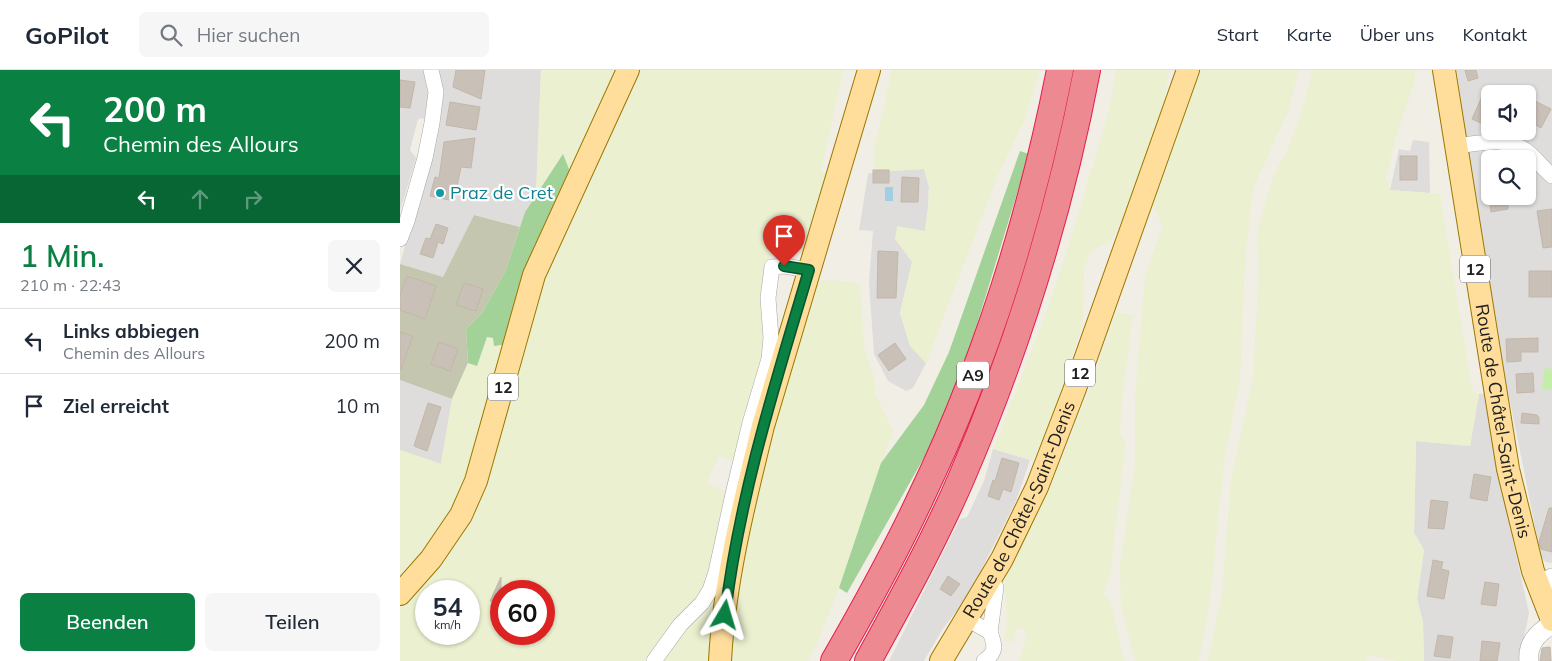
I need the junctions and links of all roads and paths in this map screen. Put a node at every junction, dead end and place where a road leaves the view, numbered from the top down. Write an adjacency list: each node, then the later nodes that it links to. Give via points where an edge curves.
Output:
1 (431, 70): 10 (street, via 436,92 432,123 425,158)
2 (628, 70): 14 (main road, 12, via 534,275 476,481 461,515 431,558)
3 (868, 70): 11 (main road)
4 (1060, 70): 21 (highway, A9, via 1024,224 972,378 921,498)
5 (1087, 70): 22 (highway, A9, via 1053,219 998,388 944,516)
6 (1188, 70): 12 (main road, Route de Châtel-Saint-Denis / 12, via 1037,487)
7 (1444, 70): 8 (main road, Route de Châtel-Saint-Denis / 12)
8 (1457, 146): 9 (street, via 1492,141 1511,144 1529,153); 13 (main road, Route de Châtel-Saint-Denis / 12, via 1508,469 1533,570)
9 (1552, 176)
10 (400, 239)
11 (809, 270): 19 (street, via 772,267 768,298 769,359 735,485 716,572 702,603 680,625); 20 (main road, via 752,471 732,565)
12 (990, 579): 15 (main road, Route de Châtel-Saint-Denis / 12); 18 (street, via 996,587)
13 (1545, 582): 16 (main road, Route de Châtel-Saint-Denis / 12)
14 (400, 594)
15 (967, 620): 18 (street); 23 (main road, Route de Châtel-Saint-Denis / 12)
16 (1552, 620)
17 (1552, 624): 25 (street, via 1532,642)
18 (990, 632): 24 (street, via 994,645 992,656)
19 (654, 661)
20 (720, 661)
21 (834, 661)
22 (868, 661)
23 (941, 661)
24 (984, 661)
25 (1529, 661)

